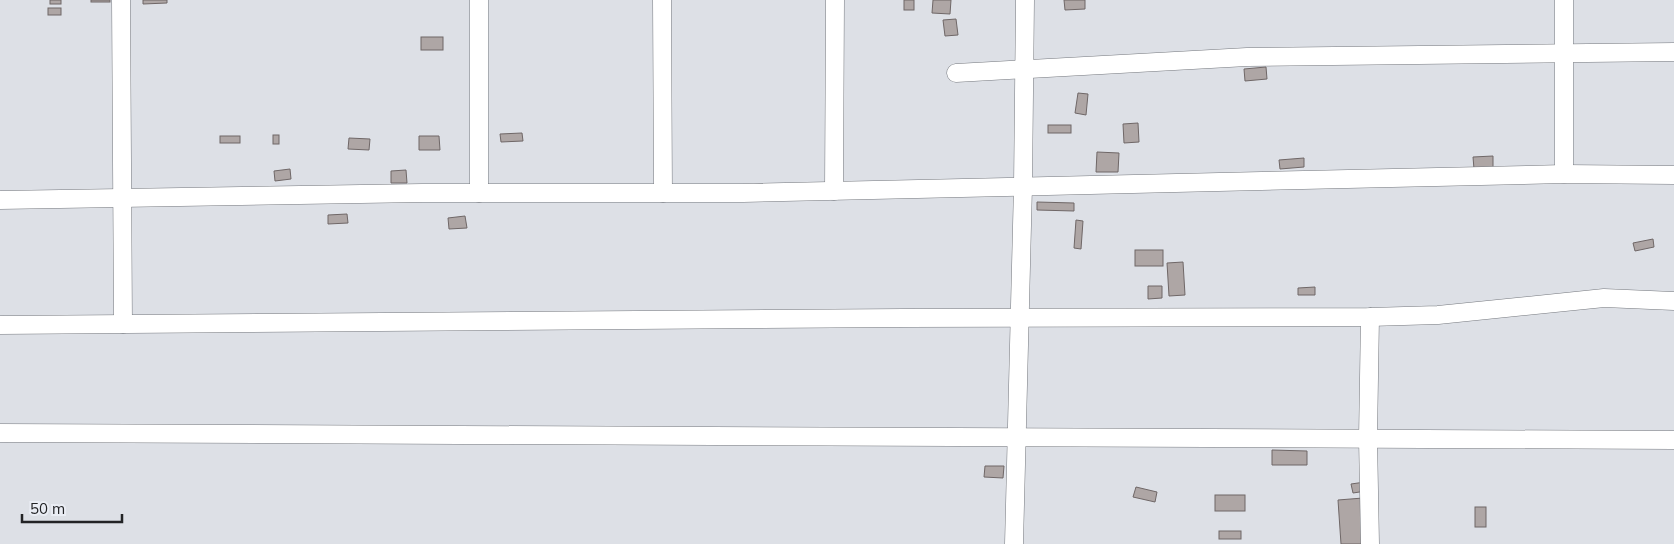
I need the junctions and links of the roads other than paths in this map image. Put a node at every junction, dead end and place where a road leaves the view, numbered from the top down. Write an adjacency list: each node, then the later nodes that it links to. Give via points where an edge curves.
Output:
1 (121, 0): 17 (street)
2 (479, 0): 15 (street)
3 (662, 0): 16 (street)
4 (835, 0): 14 (street)
5 (1025, 0): 9 (street)
6 (1564, 0): 8 (street)
7 (1674, 52): 8 (street)
8 (1564, 53): 9 (street, via 1247,58); 11 (street)
9 (1024, 69): 10 (street); 13 (street)
10 (956, 73)
11 (1564, 174): 12 (street); 13 (street)
12 (1674, 175)
13 (1023, 186): 14 (street); 20 (street)
14 (834, 191): 16 (street)
15 (479, 193): 16 (street); 17 (street)
16 (664, 194)
17 (123, 198): 18 (street); 23 (street)
18 (0, 200)
19 (1674, 300): 21 (street, via 1604,298 1438,316)
20 (1019, 317): 21 (street); 23 (street); 25 (street)
21 (1370, 317): 26 (street)
22 (0, 324): 23 (street)
23 (123, 324)
24 (0, 433): 25 (street)
25 (1016, 437): 26 (street); 28 (street)
26 (1368, 438): 27 (street); 29 (street)
27 (1674, 440)
28 (1014, 544)
29 (1370, 544)

